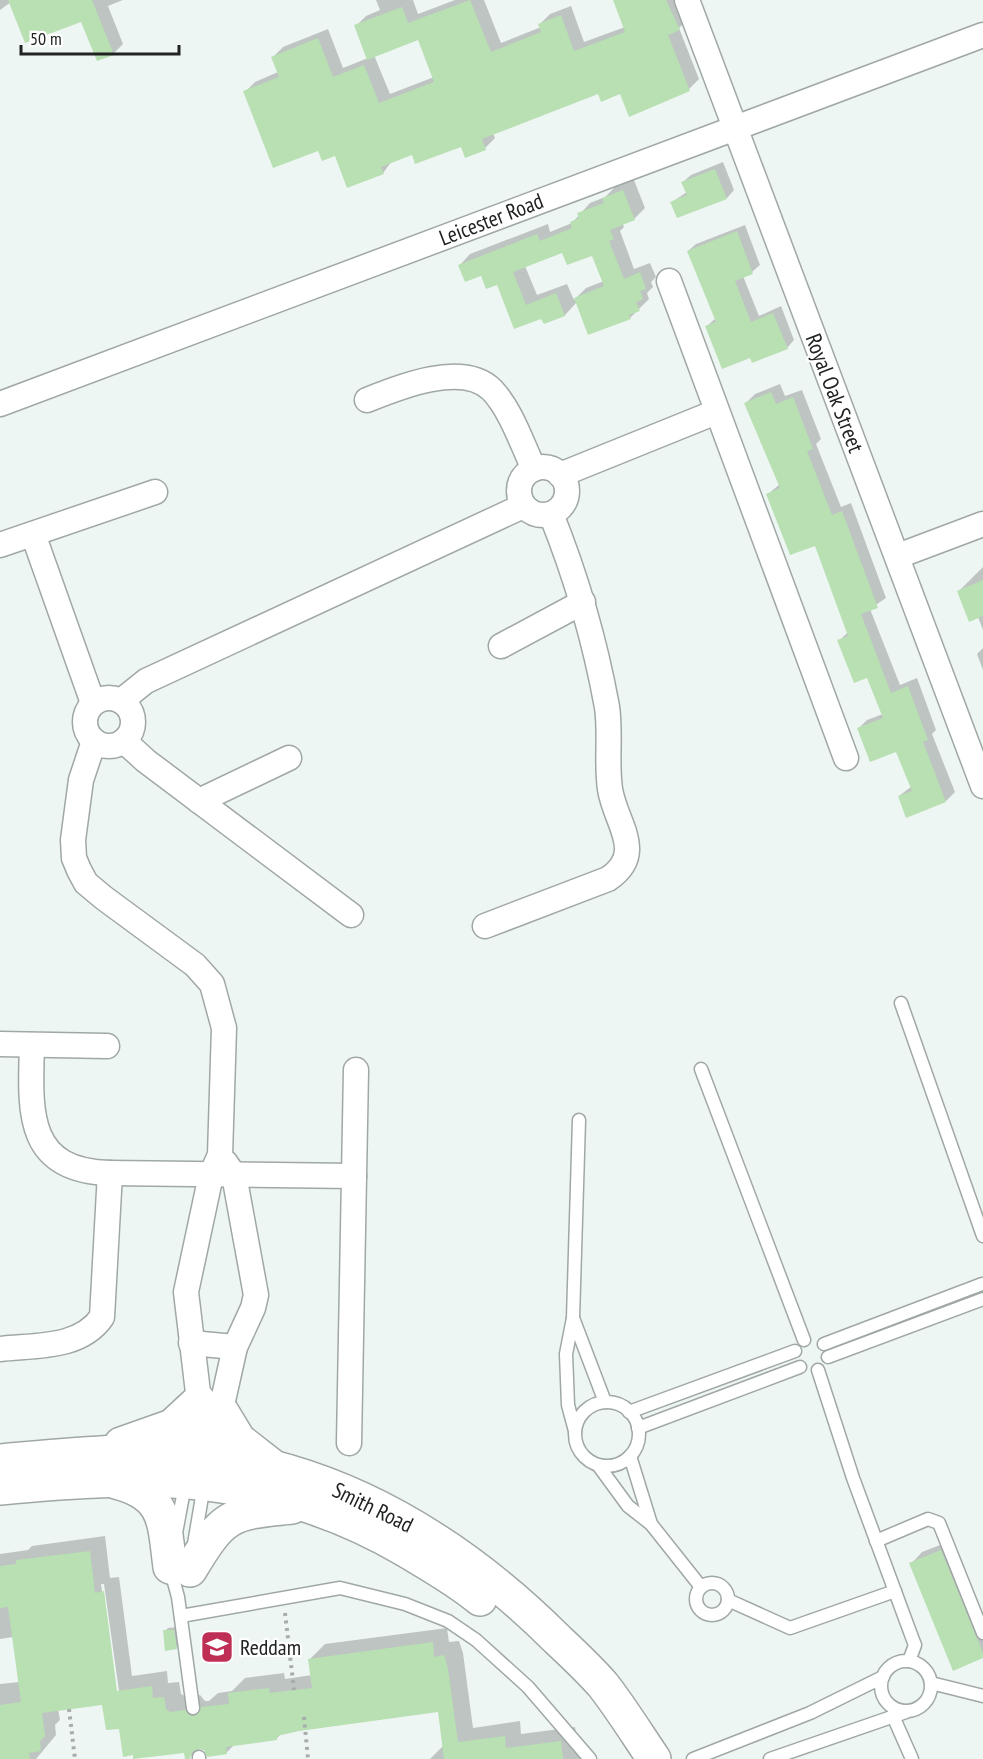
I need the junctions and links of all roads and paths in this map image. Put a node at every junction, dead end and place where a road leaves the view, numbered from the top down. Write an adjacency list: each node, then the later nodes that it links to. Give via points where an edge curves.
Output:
1 (687, 0): 3 (street, Royal Oak Street)
2 (983, 35): 3 (street, Leicester Road)
3 (735, 128): 6 (street, Leicester Road); 16 (street, Royal Oak Street)
4 (669, 281): 7 (street)
5 (367, 400): 8 (street, via 430,380 449,377 479,382 492,390 503,406)
6 (0, 404)
7 (716, 412): 9 (street); 24 (street)
8 (534, 469): 9 (street, via 543,467); 11 (street, via 519,484)
9 (560, 475): 12 (street, via 567,492 559,509)
10 (155, 492): 14 (street)
11 (523, 506): 12 (street, via 536,514); 19 (street, via 146,681)
12 (551, 514): 17 (street)
13 (983, 524): 16 (street)
14 (33, 534): 15 (street); 20 (street)
15 (0, 545)
16 (897, 556): 25 (street, Royal Oak Street)
17 (583, 602): 18 (street); 28 (street, via 607,709 609,780 627,842 625,863 608,879)
18 (501, 646)
19 (121, 701): 20 (street, via 102,698); 22 (street, via 133,720)
20 (93, 703): 21 (street, via 84,722)
21 (94, 741): 22 (street, via 115,746); 36 (street, via 81,780 74,858 86,882 195,965 212,984 224,1028)
22 (124, 741): 26 (street)
23 (289, 758): 26 (street)
24 (846, 758)
25 (983, 786)
26 (199, 801): 27 (street)
27 (351, 915)
28 (484, 926)
29 (901, 1003): 39 (lane)
30 (0, 1044): 31 (street)
31 (32, 1045): 32 (street); 37 (street, via 33,1120 46,1149 78,1170)
32 (107, 1046)
33 (701, 1069): 46 (lane)
34 (356, 1070): 38 (street)
35 (579, 1120): 43 (lane)
36 (222, 1168): 37 (street); 38 (street); 47 (street, via 188,1277); 48 (street, via 256,1295 254,1308)
37 (110, 1173): 49 (street, via 102,1317 94,1329 71,1341)
38 (354, 1176): 61 (street)
39 (978, 1206): 40 (lane)
40 (983, 1236)
41 (983, 1285): 44 (lane)
42 (983, 1299): 45 (lane)
43 (573, 1318): 55 (lane); 60 (lane, via 566,1354 568,1405)
44 (891, 1319): 45 (lane); 50 (lane)
45 (895, 1332): 50 (lane)
46 (804, 1340): 50 (lane, via 815,1339); 51 (lane)
47 (191, 1343): 48 (street); 57 (street)
48 (235, 1347): 57 (street)
49 (0, 1348)
50 (826, 1350): 53 (lane, via 823,1367)
51 (795, 1351): 52 (lane); 54 (lane)
52 (800, 1367): 53 (lane); 56 (lane)
53 (818, 1370): 71 (lane)
54 (699, 1386): 56 (lane); 58 (lane)
55 (605, 1402): 58 (lane, via 618,1404); 60 (lane, via 584,1411)
56 (705, 1403): 59 (lane)
57 (209, 1404): 65 (main road); 66 (main road, via 239,1440); 67 (street)
58 (629, 1412): 59 (lane)
59 (638, 1428): 62 (lane, via 638,1443)
60 (574, 1431): 64 (lane, via 582,1455)
61 (349, 1443)
62 (630, 1456): 64 (lane, via 616,1465); 70 (lane)
63 (0, 1461): 65 (main road, Smith Road)
64 (598, 1465): 70 (lane, via 628,1506)
65 (97, 1466): 67 (main road, Smith Road); 68 (main road, Smith Road); 73 (main road, via 134,1486 159,1506)
66 (273, 1467): 67 (main road, Smith Road); 72 (main road, Smith Road, via 368,1500 433,1537)
67 (198, 1468): 69 (main road, Smith Road); 73 (lane); 73 (lane)
68 (0, 1488)
69 (312, 1505): 72 (main road, Smith Road); 73 (main road, via 241,1513 229,1518)
70 (651, 1524): 74 (lane)
71 (876, 1541): 75 (lane); 79 (lane, via 928,1519 939,1523)
72 (466, 1574): 93 (main road, Smith Road, via 587,1700); 94 (main road, Smith Road, via 542,1624 602,1684)
73 (179, 1578): 78 (lane)
74 (701, 1587): 77 (lane, via 710,1582 720,1584); 77 (lane, via 695,1600 704,1613 719,1614)
75 (895, 1591): 77 (lane, via 790,1628); 80 (lane, via 915,1645)
76 (283, 1598): 78 (lane); 83 (path); 92 (lane, via 352,1589 448,1621 476,1640 528,1687)
77 (728, 1600)
78 (181, 1616): 85 (lane)
79 (983, 1633)
80 (909, 1661): 81 (lane, via 893,1665); 82 (lane, via 924,1668)
81 (883, 1677): 87 (lane, via 881,1686 886,1701 900,1710); 95 (lane, via 810,1713)
82 (931, 1683): 84 (lane); 87 (lane, via 928,1698)
83 (294, 1690)
84 (983, 1696)
85 (193, 1708)
86 (69, 1709): 90 (path)
87 (916, 1709): 88 (lane)
88 (893, 1716): 96 (lane); 97 (lane)
89 (304, 1717): 91 (path)
90 (75, 1759)
91 (308, 1759)
92 (590, 1759)
93 (630, 1759)
94 (654, 1759)
95 (693, 1759)
96 (770, 1759)
97 (912, 1759)

